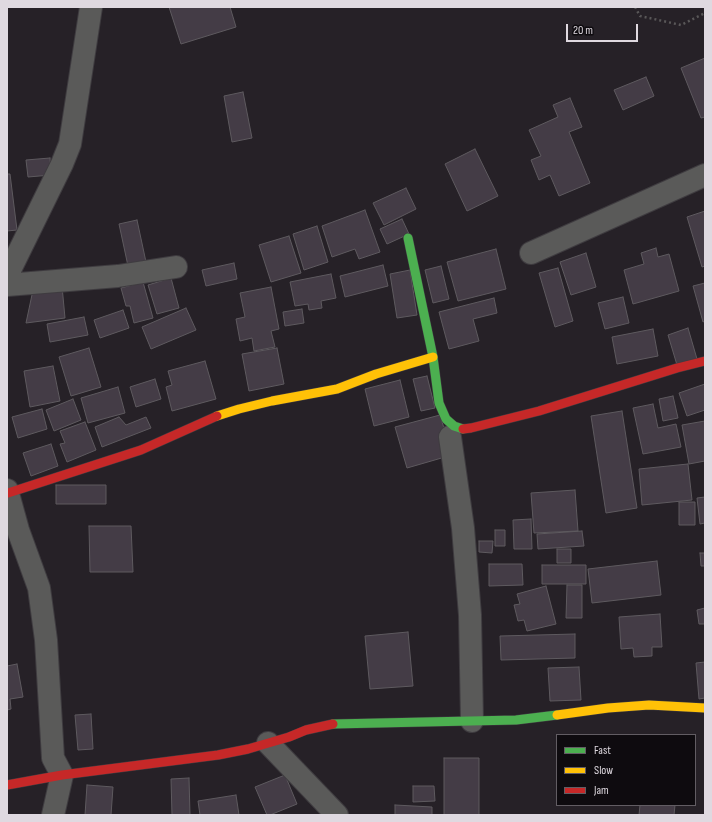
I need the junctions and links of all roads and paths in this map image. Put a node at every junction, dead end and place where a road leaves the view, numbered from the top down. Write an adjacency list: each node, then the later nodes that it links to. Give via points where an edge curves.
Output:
1 (91, 7): 8 (street, via 70,144)
2 (635, 7): 3 (path, via 640,16 681,25)
3 (705, 13)
4 (705, 175): 6 (street)
5 (408, 238): 10 (street)
6 (531, 253)
7 (176, 266): 9 (street, via 118,276)
8 (7, 276)
9 (7, 285)
10 (433, 357): 11 (street, via 439,403 446,419 462,429 539,411); 13 (street, via 337,389 239,409 141,450)
11 (705, 361)
12 (450, 437): 15 (street, via 463,528 470,607)
13 (8, 492): 17 (street, via 38,588 46,640 53,758)
14 (705, 708): 15 (street, via 649,705 516,720)
15 (472, 721): 16 (street, via 333,724)
16 (268, 743): 17 (street, via 218,755); 20 (street)
17 (62, 775): 18 (street); 19 (street)
18 (7, 785)
19 (53, 815)
20 (337, 815)

